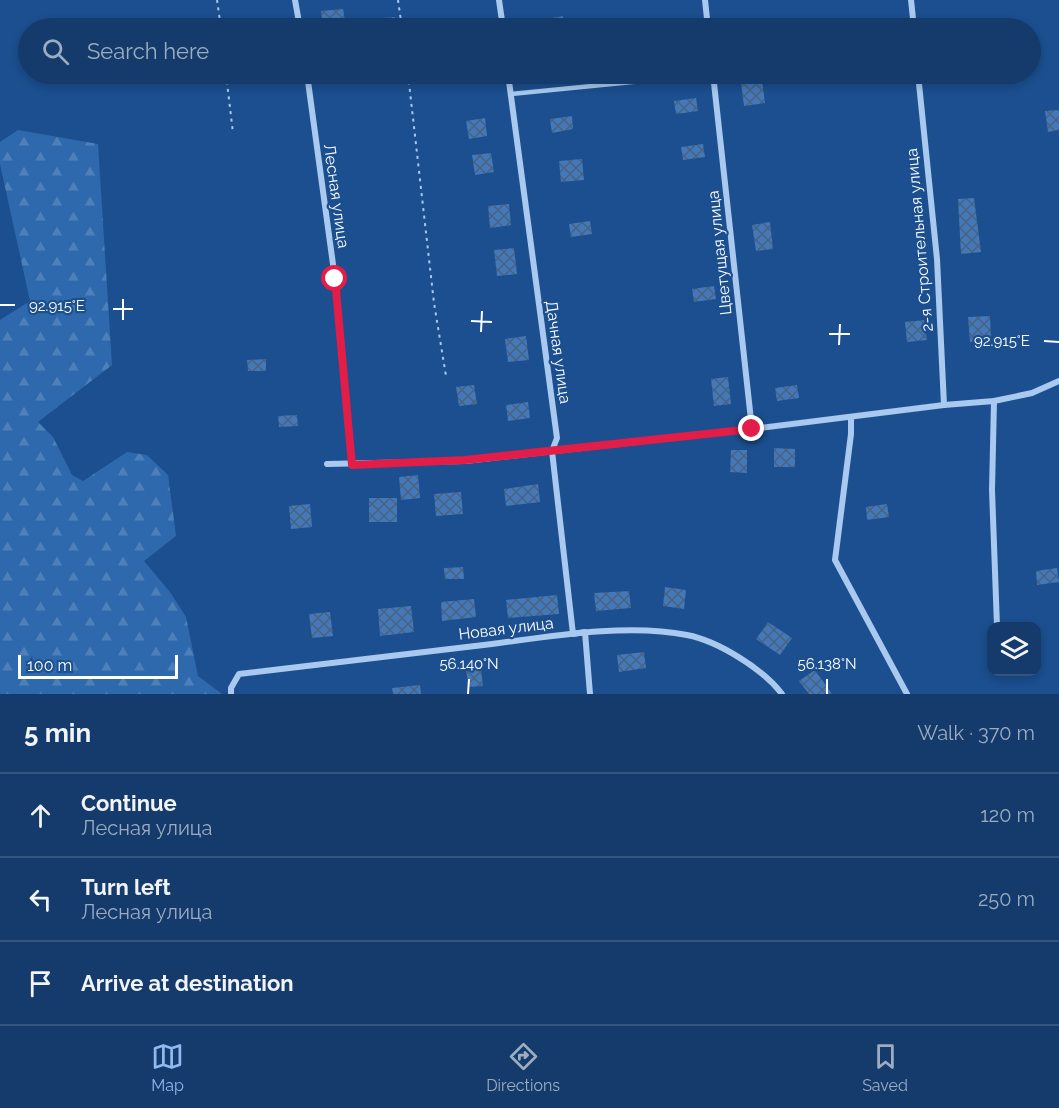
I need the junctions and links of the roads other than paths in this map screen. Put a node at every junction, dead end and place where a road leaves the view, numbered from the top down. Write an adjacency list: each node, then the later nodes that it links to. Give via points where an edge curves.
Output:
1 (295, 0): 5 (street)
2 (499, 0): 6 (street)
3 (705, 0): 7 (street)
4 (911, 0): 8 (street)
5 (298, 18)
6 (502, 18)
7 (707, 18)
8 (913, 18)
9 (308, 84): 22 (street, Лесная улица, via 335,279)
10 (510, 84): 14 (street, Дачная улица)
11 (612, 84): 14 (lane)
12 (714, 84): 19 (street, Цветущая улица)
13 (919, 84): 17 (street, 2-я Строительная улица, via 937,259)
14 (511, 94): 20 (street, Дачная улица, via 557,438)
15 (1059, 381): 16 (street, via 1032,393)
16 (994, 401): 17 (street); 23 (street, via 992,490)
17 (944, 405): 18 (street)
18 (851, 418): 19 (street); 29 (street, via 835,560)
19 (752, 429): 20 (street)
20 (552, 451): 22 (street); 25 (street, Дачная улица)
21 (327, 464): 22 (street)
22 (352, 465)
23 (997, 622)
24 (585, 632): 25 (street); 27 (street); 28 (street, via 657,631 689,635 732,653 772,681)
25 (573, 634): 26 (street, Новая улица, via 239,674)
26 (231, 694)
27 (590, 694)
28 (782, 694)
29 (906, 694)

